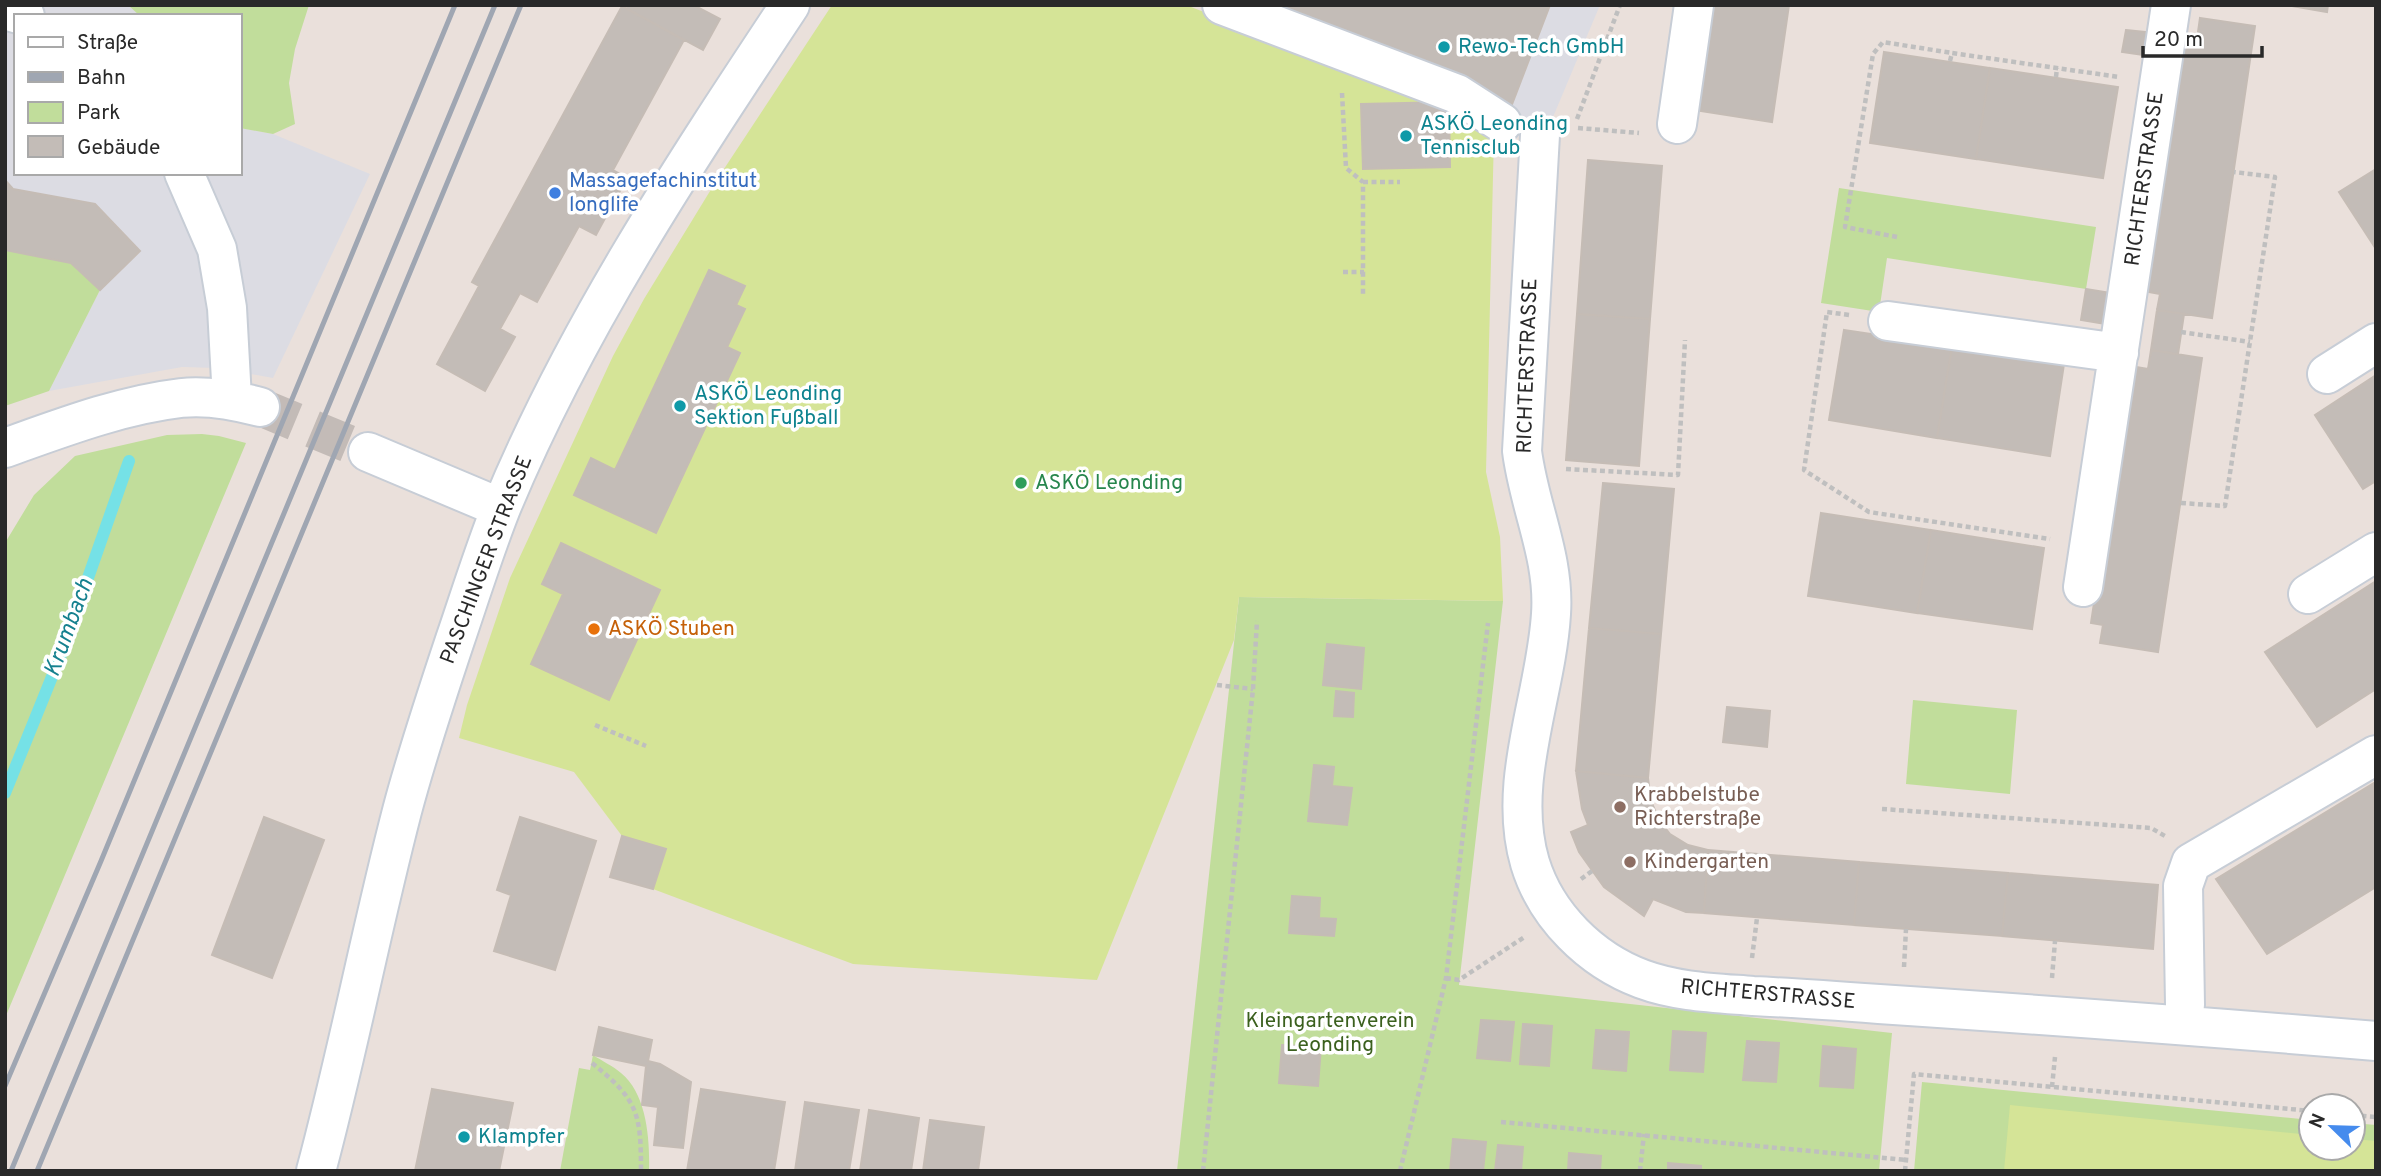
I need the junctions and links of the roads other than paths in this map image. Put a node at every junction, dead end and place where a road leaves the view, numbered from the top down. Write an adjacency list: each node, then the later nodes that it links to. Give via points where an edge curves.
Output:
1 (790, 5): 15 (street, PASCHINGER STRASSE, via 666,197 575,353)
2 (1222, 5): 5 (street, via 1457,94)
3 (1694, 5): 6 (street)
4 (2171, 5): 11 (street, RICHTERSTRASSE)
5 (1502, 123)
6 (1677, 124)
7 (1561, 133): 21 (street, RICHTERSTRASSE, via 1522,451 1550,572 1552,611 1528,754 1522,826 1530,864 1556,915 1581,942 1608,961 1667,987)
8 (185, 175): 13 (street, via 218,249 246,403 182,398 142,405)
9 (1888, 321): 11 (street)
10 (2376, 343): 12 (street)
11 (2119, 353): 17 (street, RICHTERSTRASSE)
12 (2327, 374)
13 (5, 448)
14 (368, 452): 15 (street)
15 (501, 508): 22 (street, PASCHINGER STRASSE, via 402,810)
16 (2376, 552): 18 (street)
17 (2084, 587)
18 (2308, 594)
19 (2376, 755): 20 (street, via 2191,863 2183,886)
20 (2185, 1005)
21 (2376, 1041)
22 (316, 1171)

